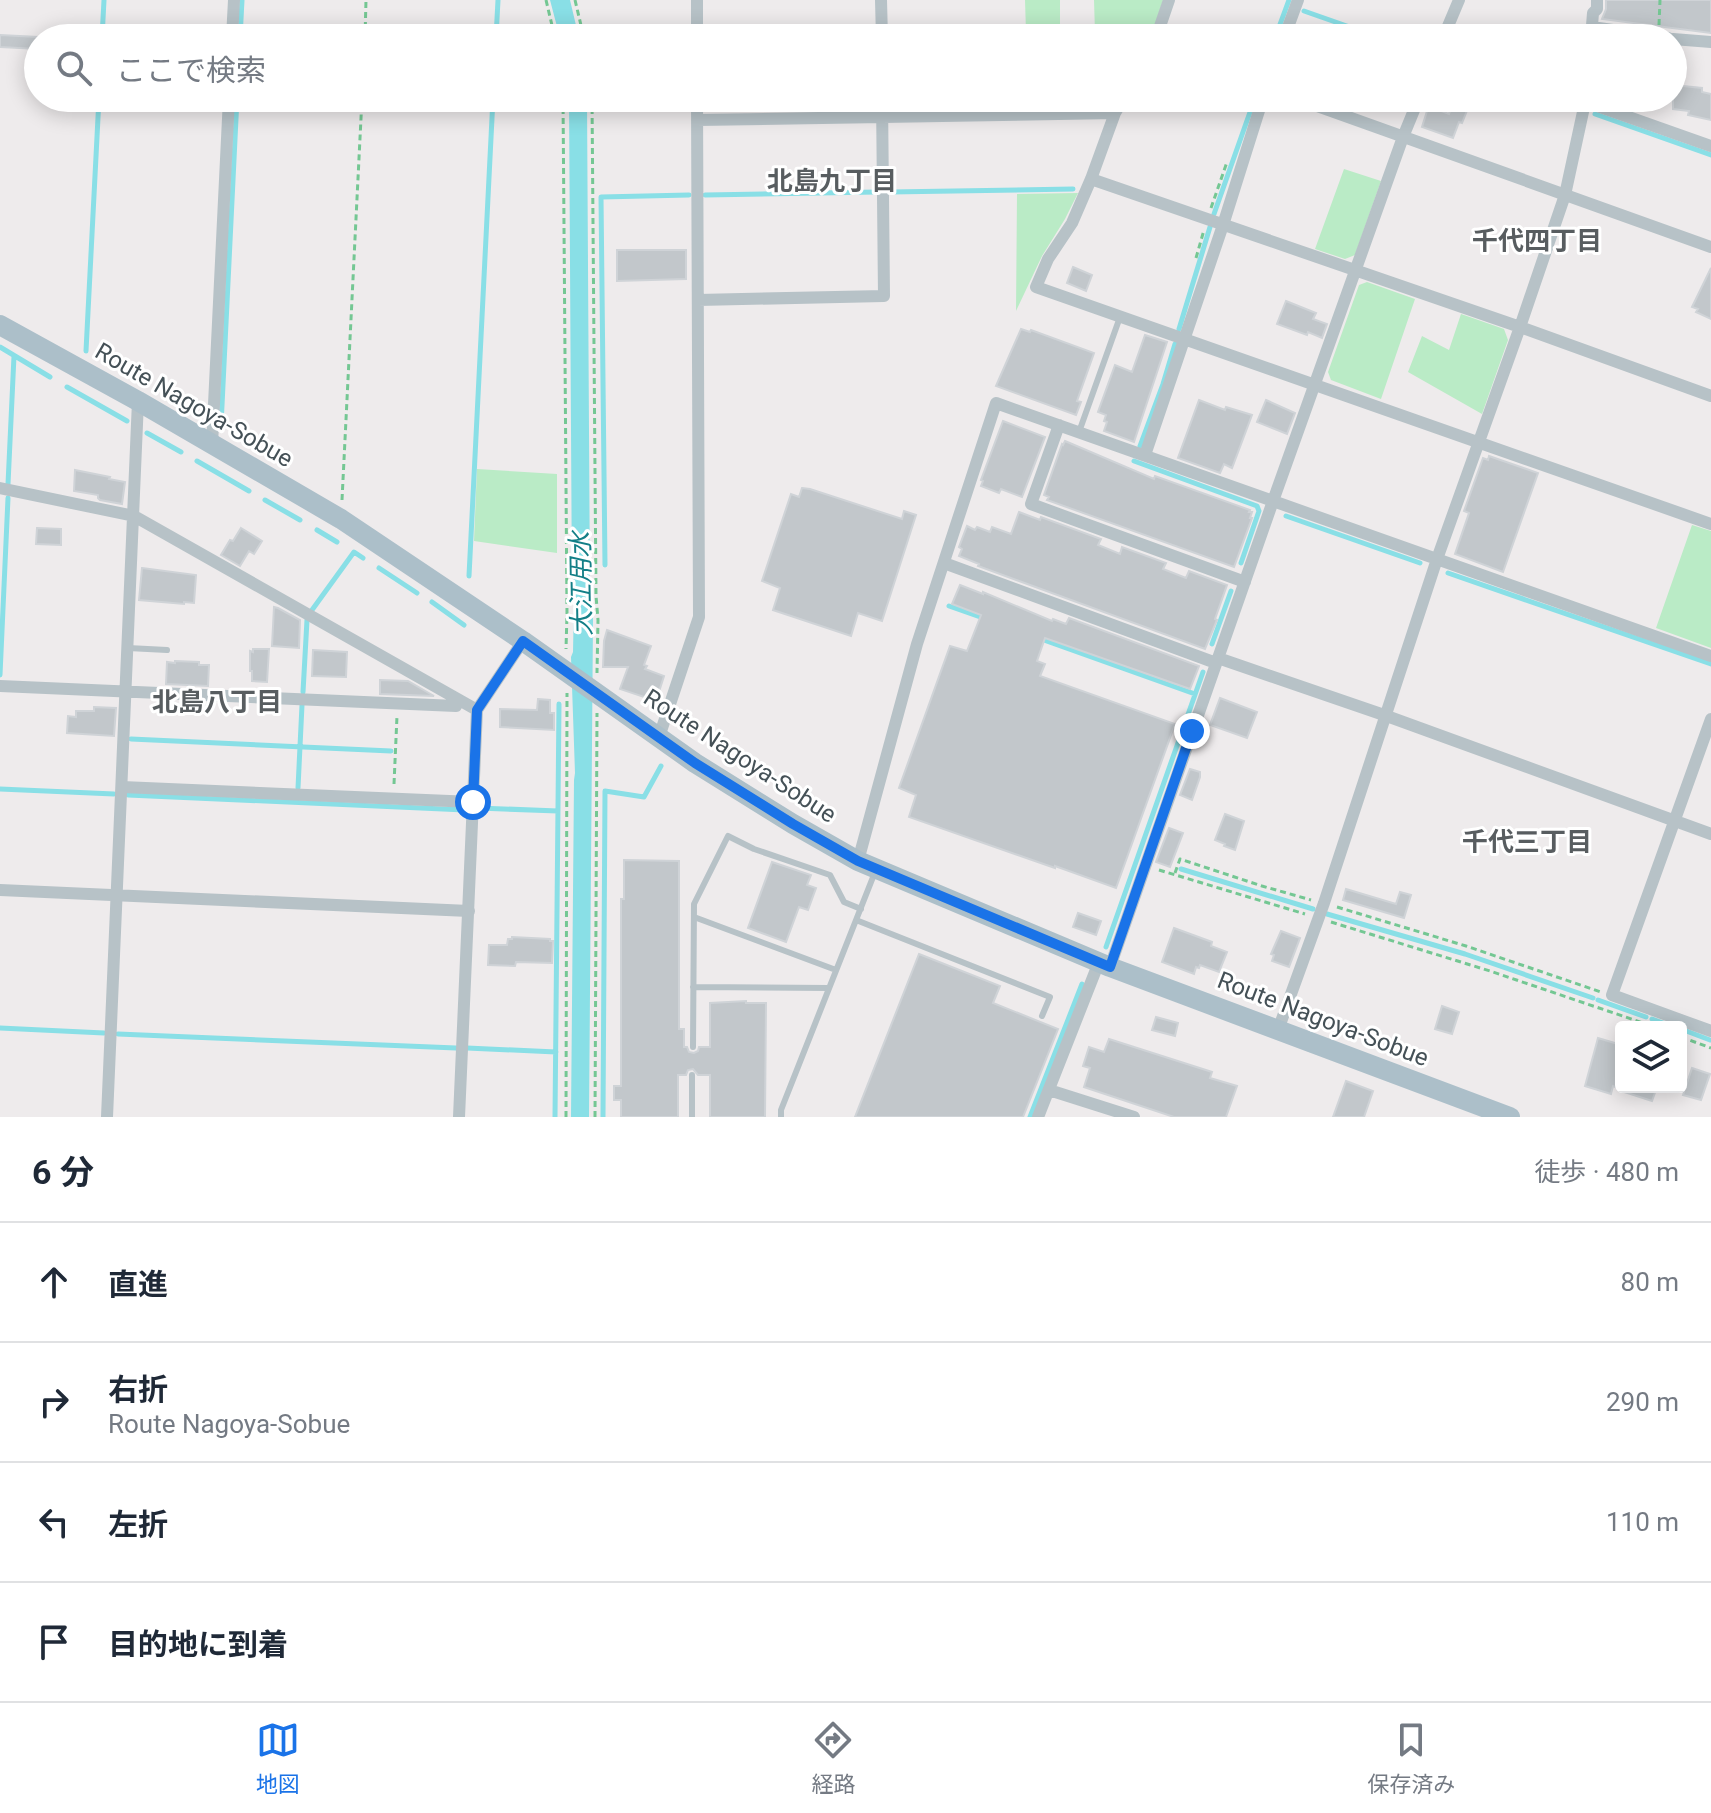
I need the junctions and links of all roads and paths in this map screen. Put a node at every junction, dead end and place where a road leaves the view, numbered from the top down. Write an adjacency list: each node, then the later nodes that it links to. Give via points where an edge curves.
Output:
1 (234, 0): 12 (street)
2 (366, 0): 13 (path)
3 (546, 0): 14 (path)
4 (575, 0): 15 (path)
5 (697, 0): 16 (street)
6 (881, 0): 17 (street)
7 (1169, 0): 18 (street)
8 (1298, 0): 19 (street)
9 (1459, 0): 20 (street)
10 (1597, 0): 21 (street)
11 (1660, 0): 22 (path)
12 (233, 24)
13 (365, 24)
14 (553, 24)
15 (581, 24)
16 (697, 24)
17 (882, 24)
18 (1161, 24)
19 (1289, 24)
20 (1449, 24)
21 (1592, 24)
22 (1664, 24)
23 (1687, 40): 24 (street)
24 (1711, 42)
25 (228, 112): 57 (street)
26 (361, 112): 62 (path)
27 (563, 112): 72 (path)
28 (592, 112): 75 (path)
29 (697, 112): 38 (street)
30 (882, 112): 37 (street)
31 (1259, 112): 43 (street)
32 (1334, 112): 39 (street)
33 (1413, 112): 39 (street)
34 (1583, 112): 42 (street)
35 (1619, 112): 40 (street)
36 (1115, 113): 37 (street); 41 (street)
37 (882, 117): 38 (street); 46 (street, via 884,296)
38 (697, 120): 46 (street)
39 (1403, 137): 42 (street); 45 (street)
40 (1711, 146)
41 (1091, 179): 43 (street); 47 (street, via 1036,287)
42 (1565, 195): 44 (street); 49 (street)
43 (1223, 225): 45 (street); 50 (street)
44 (1711, 247)
45 (1355, 270): 49 (street); 51 (street)
46 (698, 300): 81 (street, via 699,617)
47 (1120, 317): 50 (street); 55 (lane)
48 (0, 325): 53 (main road, Route Nagoya-Sobue)
49 (1520, 327): 52 (street); 56 (street)
50 (1184, 339): 51 (street); 58 (street)
51 (1314, 385): 56 (street); 60 (street)
52 (1711, 396)
53 (138, 401): 57 (main road, Route Nagoya-Sobue); 61 (street)
54 (1059, 425): 55 (street); 65 (street, via 996,403); 66 (street, via 1031,504)
55 (1079, 432): 58 (street)
56 (1478, 442): 63 (street); 64 (street)
57 (212, 445): 62 (main road, Route Nagoya-Sobue)
58 (1145, 455): 60 (street)
59 (0, 488): 61 (street)
60 (1273, 501): 64 (street); 66 (street)
61 (134, 516): 68 (street); 76 (street)
62 (341, 519): 67 (main road, Route Nagoya-Sobue)
63 (1711, 524)
64 (1437, 559): 70 (street); 79 (street)
65 (944, 563): 71 (street); 87 (street, via 917,644)
66 (1245, 582): 71 (street)
67 (523, 641): 72 (main road, Route Nagoya-Sobue); 78 (street)
68 (128, 648): 69 (lane); 74 (street)
69 (167, 650)
70 (1711, 656)
71 (1217, 661): 79 (street); 88 (street)
72 (567, 672): 75 (main road, Route Nagoya-Sobue); 115 (path)
73 (0, 686): 74 (street)
74 (126, 691): 77 (street); 82 (street)
75 (596, 692): 81 (main road, Route Nagoya-Sobue); 116 (path)
76 (459, 700): 77 (street, via 456,706); 78 (street)
77 (398, 704): 83 (path)
78 (477, 710): 84 (street)
79 (1384, 715): 85 (street); 92 (street)
80 (1711, 719): 85 (street)
81 (659, 737): 87 (main road, Route Nagoya-Sobue)
82 (122, 787): 83 (street); 91 (street)
83 (394, 799): 84 (street)
84 (473, 802): 94 (street)
85 (1674, 821): 86 (street); 102 (street)
86 (1711, 834)
87 (867, 865): 93 (lane); 98 (main road, Route Nagoya-Sobue)
88 (1145, 866): 89 (path); 98 (street)
89 (1175, 875): 92 (path, via 1180,859); 96 (path)
90 (0, 890): 91 (street)
91 (117, 895): 94 (street); 113 (street)
92 (1324, 903): 96 (street); 102 (path)
93 (861, 909): 95 (lane, via 844,902 830,875 728,836 694,904); 97 (lane)
94 (469, 911): 114 (street)
95 (694, 917): 99 (lane); 100 (lane)
96 (1318, 918): 104 (path); 105 (street)
97 (856, 920): 99 (lane); 103 (lane, via 1050,997)
98 (1104, 965): 105 (main road, Route Nagoya-Sobue); 111 (street)
99 (836, 970): 101 (lane)
100 (693, 987): 101 (lane); 108 (lane)
101 (829, 988): 118 (lane)
102 (1612, 995): 106 (street)
103 (1042, 1016)
104 (1637, 1021)
105 (1278, 1030): 112 (main road, Route Nagoya-Sobue)
106 (1711, 1031)
107 (1687, 1039): 109 (path)
108 (693, 1047)
109 (1711, 1047)
110 (692, 1075): 117 (lane)
111 (1049, 1090): 119 (street); 120 (street)
112 (1501, 1115)
113 (107, 1117)
114 (459, 1117)
115 (566, 1117)
116 (595, 1117)
117 (692, 1117)
118 (781, 1117)
119 (1038, 1117)
120 (1134, 1117)

